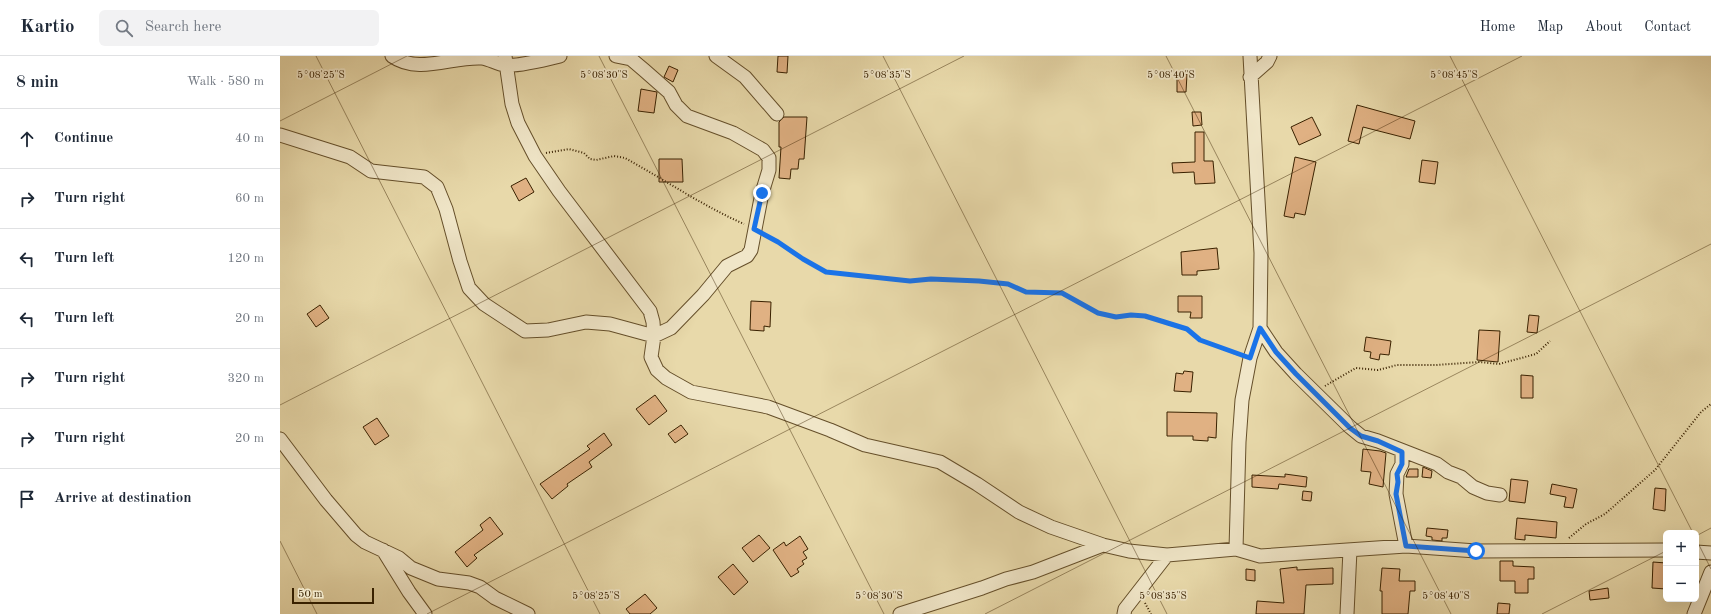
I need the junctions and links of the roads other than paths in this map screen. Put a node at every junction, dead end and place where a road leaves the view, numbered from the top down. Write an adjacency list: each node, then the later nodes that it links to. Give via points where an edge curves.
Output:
1 (392, 56): 7 (street, via 409,64 422,65 482,58)
2 (560, 56): 7 (street)
3 (616, 56): 12 (street, via 631,59 669,92 687,116 733,133 763,150 769,158 769,170 751,250 747,256 727,266 671,328)
4 (716, 56): 9 (street, via 745,77)
5 (1250, 56): 8 (street)
6 (1270, 56): 8 (street)
7 (506, 61): 12 (street, via 512,104 518,123 535,156 650,311)
8 (1250, 77): 11 (street, via 1261,253)
9 (777, 114)
10 (280, 135): 12 (street, via 350,157 371,170 424,177 437,187 469,288 484,304 524,331 548,330 586,322 610,324)
11 (1260, 328): 14 (street, via 1276,352 1350,428 1361,436); 19 (street, via 1250,358 1242,400 1238,442)
12 (654, 336): 16 (street, via 651,357 657,370 691,392 768,407 865,445 940,462 1019,512 1051,527)
13 (280, 439): 18 (street, via 346,524 366,542)
14 (1402, 452): 15 (street, via 1437,464 1448,472 1461,476 1473,488); 17 (street, via 1396,494)
15 (1500, 495)
16 (1103, 545): 24 (street); 28 (street, via 1033,572)
17 (1406, 546): 20 (street); 21 (street, via 1476,551)
18 (382, 549): 26 (street); 27 (street, via 411,568 438,579 480,586 495,598)
19 (1236, 550): 20 (street, via 1260,556); 24 (street)
20 (1350, 550): 30 (street)
21 (1663, 550)
22 (1699, 552): 23 (street)
23 (1711, 553)
24 (1167, 555): 29 (street, via 1125,609)
25 (1711, 572): 31 (street)
26 (425, 614)
27 (528, 614)
28 (900, 614)
29 (1124, 614)
30 (1347, 614)
31 (1694, 614)

